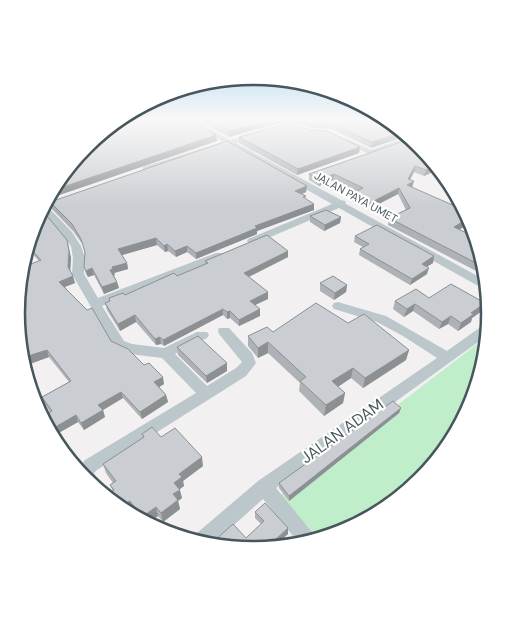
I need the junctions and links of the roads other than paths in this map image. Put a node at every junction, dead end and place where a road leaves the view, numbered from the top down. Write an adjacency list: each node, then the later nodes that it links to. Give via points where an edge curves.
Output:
1 (205, 149): 7 (street)
2 (245, 149): 8 (street, JALAN PAYA UMET, via 303,178)
3 (363, 149): 5 (street)
4 (382, 149): 5 (street)
5 (371, 153): 6 (street)
6 (362, 156)
7 (135, 173)
8 (342, 203): 10 (street, JALAN PAYA UMET); 11 (street)
9 (49, 213): 11 (street, via 76,246 78,274)
10 (479, 281)
11 (95, 304): 16 (street, via 115,339 124,347)
12 (338, 306): 17 (street, via 379,316)
13 (224, 331): 18 (street, via 249,363 241,372)
14 (480, 334): 17 (street, JALAN ADAM)
15 (202, 335): 16 (street)
16 (166, 353): 18 (street)
17 (446, 357): 20 (street, JALAN ADAM)
18 (206, 394): 19 (street)
19 (88, 469)
20 (264, 487): 21 (street); 22 (street, JALAN ADAM)
21 (305, 535)
22 (208, 537)

